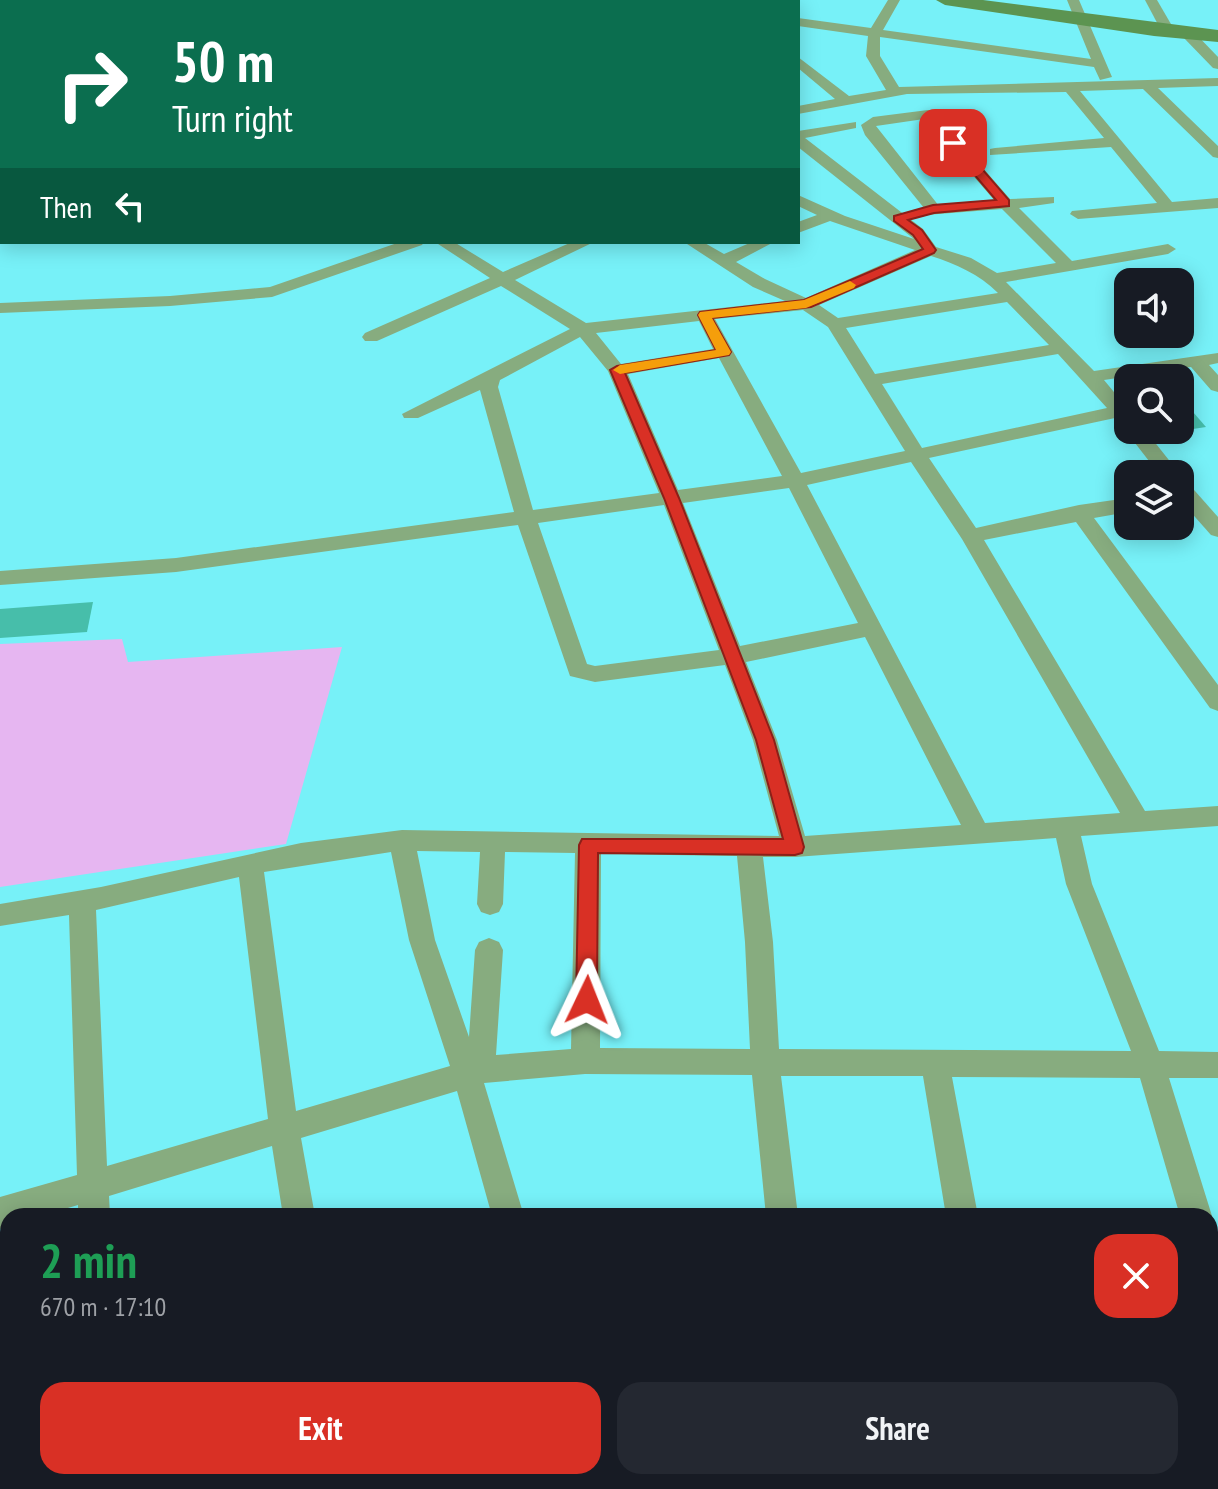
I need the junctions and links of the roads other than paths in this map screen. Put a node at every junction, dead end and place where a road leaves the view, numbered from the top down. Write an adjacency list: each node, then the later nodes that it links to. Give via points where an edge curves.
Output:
1 (894, 0): 9 (street)
2 (945, 0): 5 (street)
3 (1073, 0): 5 (street)
4 (1151, 0): 8 (street)
5 (1080, 20): 8 (street); 14 (street)
6 (800, 22): 7 (street)
7 (849, 30): 9 (street); 12 (street)
8 (1168, 31): 10 (street)
9 (873, 33): 14 (street); 20 (street, via 874,63)
10 (1187, 33): 11 (street); 15 (street)
11 (1218, 36)
12 (809, 38)
13 (800, 63): 21 (street)
14 (1099, 64): 18 (street)
15 (1218, 65)
16 (1218, 82): 17 (street)
17 (1147, 85): 18 (street); 28 (street)
18 (1109, 86): 19 (street)
19 (1070, 88): 20 (street); 26 (street)
20 (895, 91): 21 (street)
21 (845, 100): 22 (street)
22 (800, 110)
23 (851, 125): 24 (street)
24 (800, 137)
25 (800, 139): 37 (street)
26 (1114, 142): 27 (street); 33 (street)
27 (995, 152)
28 (1218, 154)
29 (1048, 200): 31 (street)
30 (800, 201): 36 (street)
31 (1005, 203): 34 (street); 34 (street, via 928,114 873,121 870,132); 47 (street)
32 (1218, 203): 33 (street)
33 (1168, 207): 35 (street)
34 (933, 209): 37 (street)
35 (1078, 214)
36 (830, 215): 38 (street); 45 (street)
37 (899, 218): 45 (street)
38 (800, 227)
39 (410, 244): 52 (street, via 272,292)
40 (446, 244): 48 (street)
41 (581, 244): 48 (street)
42 (695, 244): 46 (street)
43 (761, 244): 46 (street)
44 (1168, 249): 47 (street)
45 (930, 250): 49 (street); 51 (street)
46 (723, 261): 51 (street)
47 (1068, 266): 49 (street)
48 (499, 278): 55 (street); 56 (street)
49 (994, 279): 50 (street)
50 (1011, 296): 54 (street); 57 (street)
51 (806, 304): 53 (street); 54 (street)
52 (0, 308)
53 (704, 315): 55 (street); 58 (street)
54 (835, 324): 64 (street)
55 (583, 329): 61 (street); 63 (street)
56 (371, 337)
57 (1061, 348): 62 (street); 64 (street)
58 (725, 352): 61 (street); 72 (street)
59 (1218, 358): 60 (street)
60 (1195, 361): 62 (street); 65 (street)
61 (617, 370): 73 (street)
62 (1090, 377): 66 (street)
63 (491, 378): 67 (street); 77 (street, via 489,387)
64 (871, 380): 70 (street)
65 (1218, 386)
66 (1114, 405)
67 (411, 414)
68 (1114, 418): 70 (street)
69 (1146, 444): 71 (street)
70 (918, 455): 72 (street); 79 (street)
71 (1159, 460)
72 (795, 481): 73 (street); 81 (street)
73 (671, 498): 77 (street); 82 (street)
74 (1194, 505): 78 (street)
75 (1114, 507): 76 (street)
76 (1079, 512): 79 (street); 83 (street)
77 (525, 516): 80 (street, via 176,565); 82 (street, via 578,670 595,674)
78 (1218, 530)
79 (971, 536): 85 (street)
80 (0, 578)
81 (872, 628): 82 (street); 87 (street)
82 (733, 656): 91 (street, via 765,740)
83 (1218, 702)
84 (1218, 816): 85 (street)
85 (1138, 822): 86 (street)
86 (1066, 827): 87 (street); 101 (street, via 1079,884)
87 (979, 835): 91 (street)
88 (402, 840): 89 (street); 93 (street); 103 (street, via 422,940)
89 (493, 843): 90 (street); 95 (street)
90 (588, 845): 92 (street); 98 (street)
91 (795, 847): 92 (street)
92 (749, 848): 99 (street)
93 (250, 864): 94 (street); 104 (street)
94 (82, 902): 96 (street); 105 (street)
95 (490, 904)
96 (0, 915)
97 (489, 950): 103 (street)
98 (585, 1061): 99 (street); 103 (street)
99 (765, 1064): 100 (street); 110 (street)
100 (935, 1064): 101 (street); 111 (street)
101 (1150, 1064): 102 (street); 112 (street)
102 (1218, 1065)
103 (474, 1072): 104 (street); 109 (street)
104 (284, 1129): 105 (street); 108 (street)
105 (93, 1186): 106 (street); 107 (street)
106 (17, 1208)
107 (94, 1208)
108 (298, 1208)
109 (506, 1208)
110 (781, 1208)
111 (961, 1208)
112 (1194, 1208)

